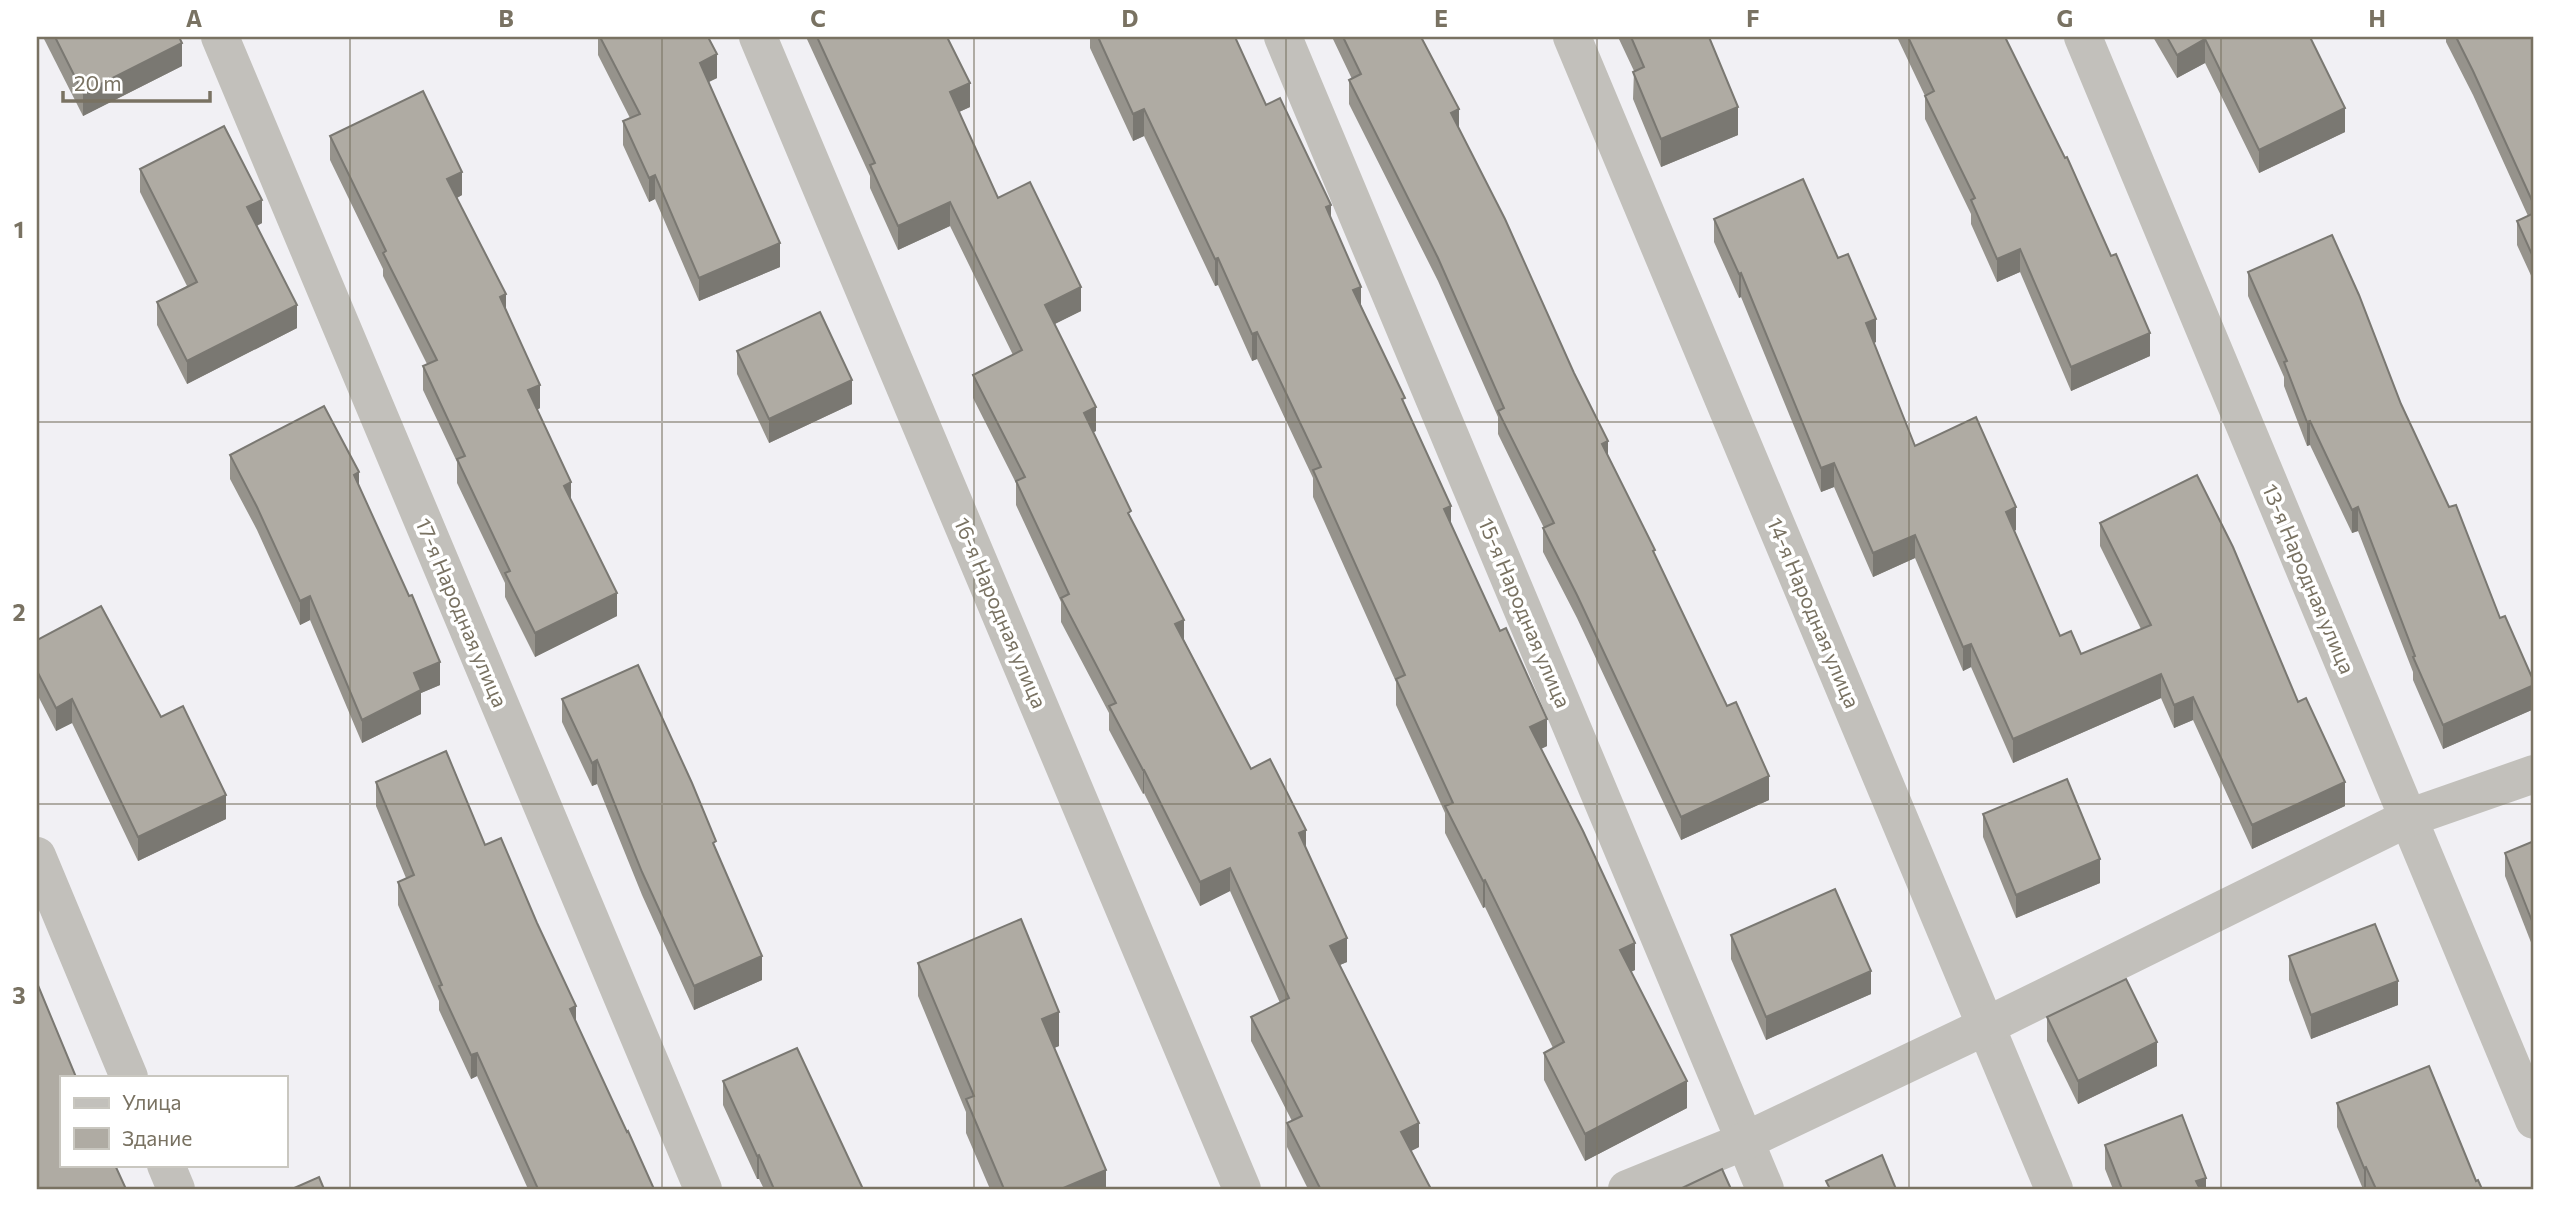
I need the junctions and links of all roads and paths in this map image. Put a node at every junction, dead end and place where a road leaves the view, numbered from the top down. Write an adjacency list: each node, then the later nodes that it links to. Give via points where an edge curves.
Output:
1 (220, 37): 15 (street, 17-я Народная улица)
2 (758, 37): 16 (street, 16-я Народная улица)
3 (1283, 37): 12 (street, 15-я Народная улица)
4 (1572, 37): 9 (street, 14-я Народная улица)
5 (2083, 37): 7 (street, 13-я Народная улица)
6 (2534, 774): 7 (street)
7 (2408, 818): 9 (street); 11 (street, 13-я Народная улица)
8 (37, 856): 10 (street)
9 (1986, 1026): 12 (street); 19 (street, 14-я Народная улица)
10 (129, 1076)
11 (2534, 1120)
12 (1745, 1141): 17 (street); 18 (street, 15-я Народная улица)
13 (166, 1166): 14 (street)
14 (176, 1189)
15 (703, 1189)
16 (1242, 1189)
17 (1627, 1189)
18 (1765, 1189)
19 (2054, 1189)

